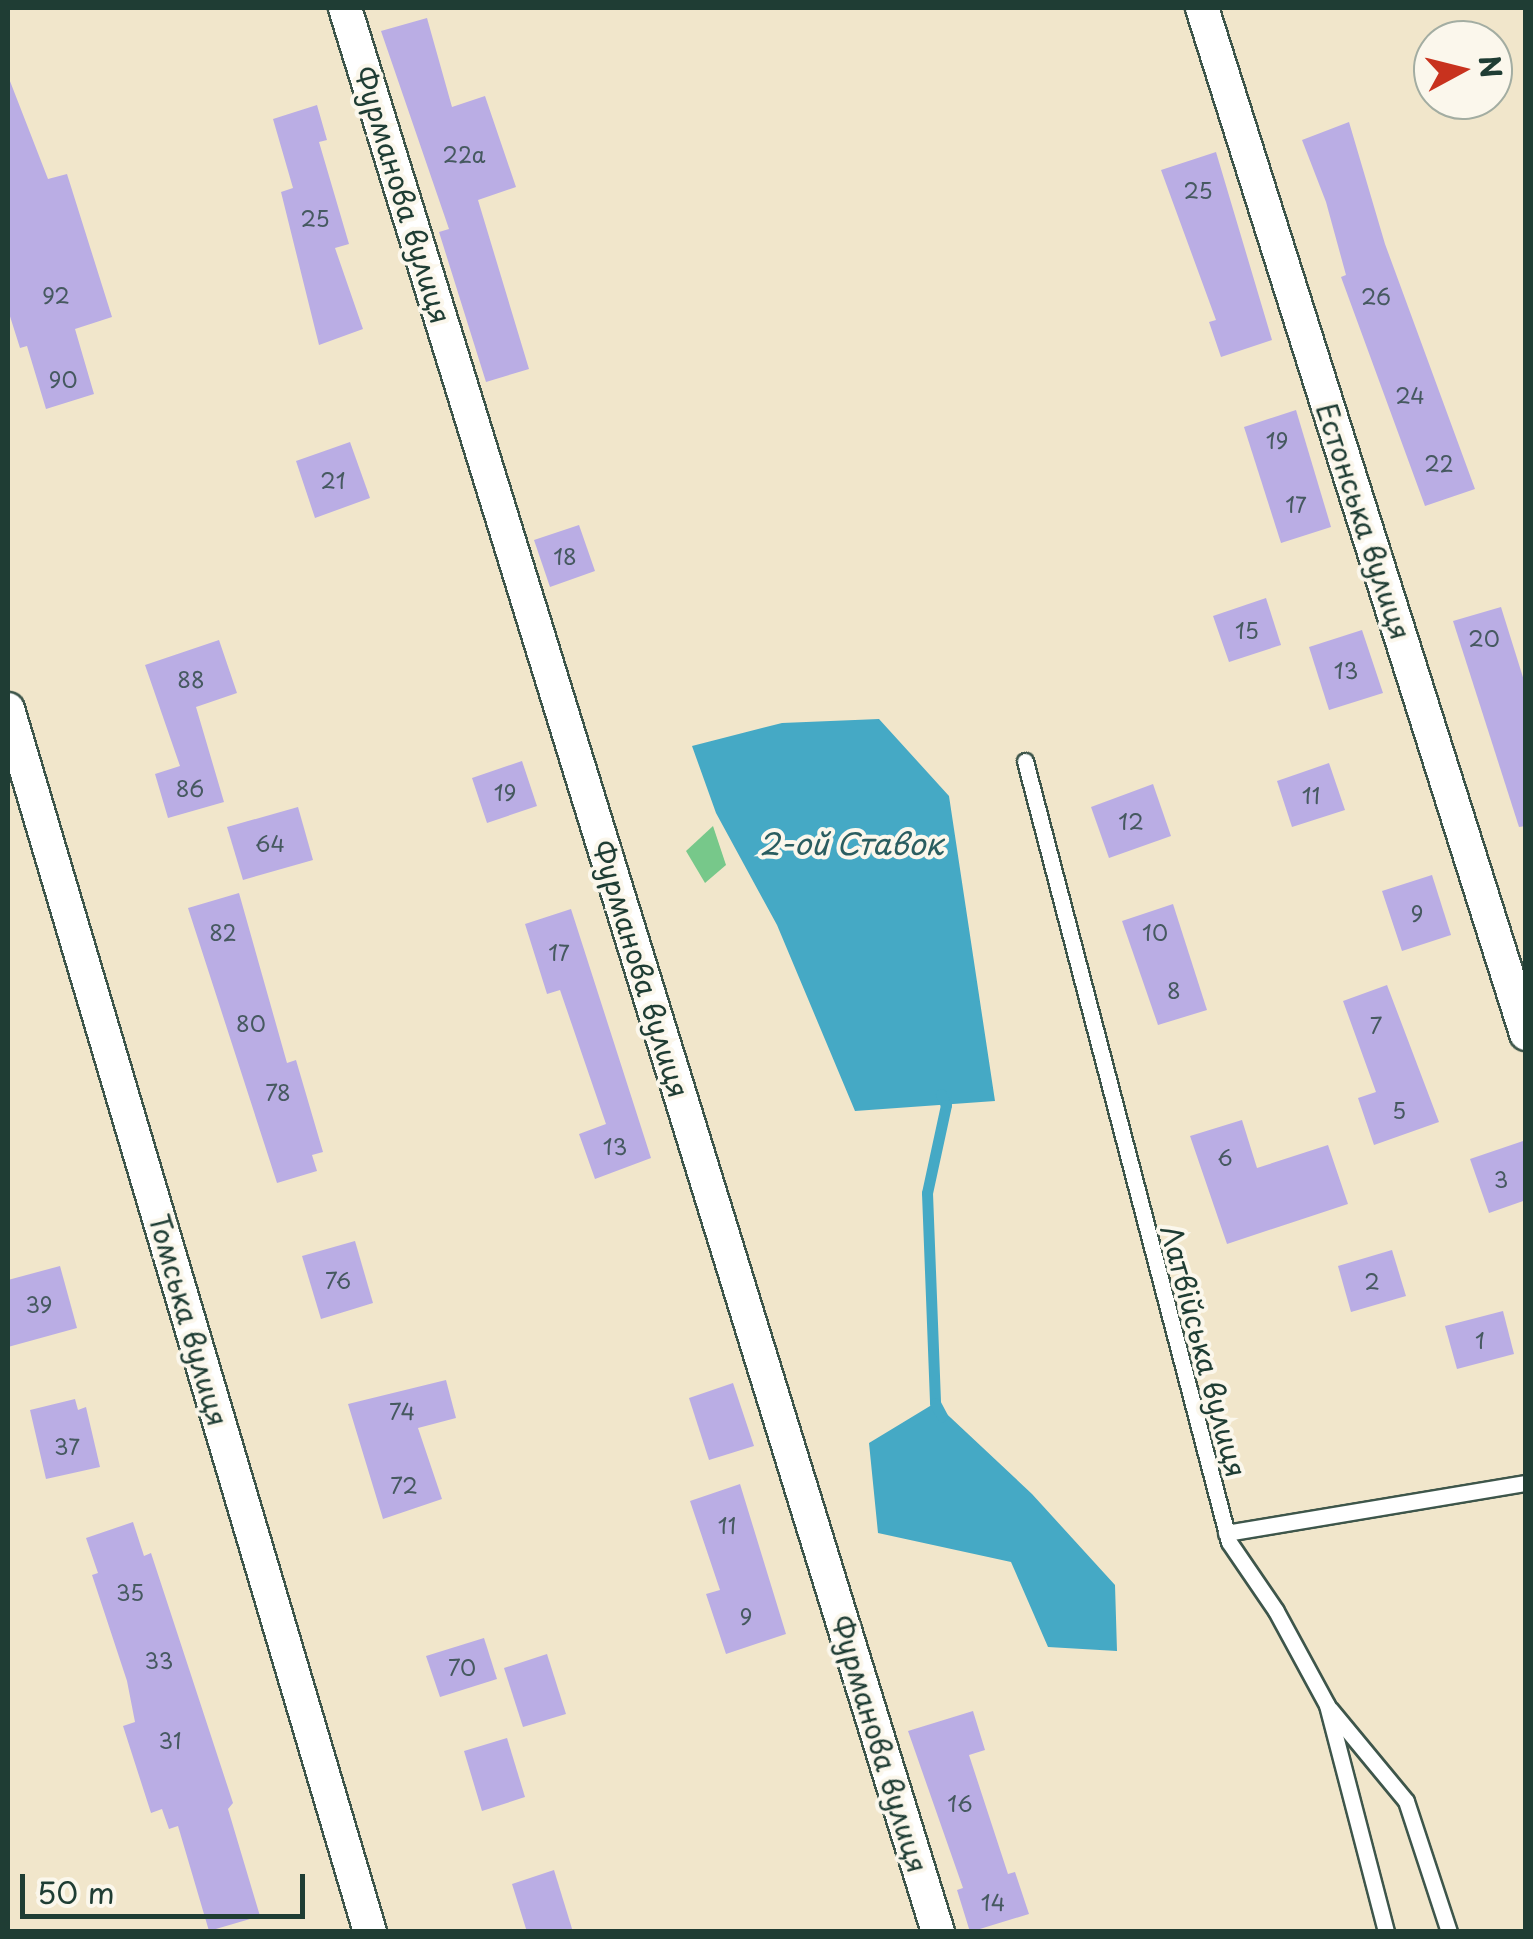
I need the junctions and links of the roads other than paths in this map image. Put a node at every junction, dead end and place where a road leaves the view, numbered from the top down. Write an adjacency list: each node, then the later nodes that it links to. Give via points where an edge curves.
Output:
1 (345, 8): 10 (street, Фурманова вулиця)
2 (1202, 8): 5 (street, Естонська вулиця)
3 (8, 709): 9 (street, Томська вулиця)
4 (1025, 762): 7 (lane, Латвiйська вулиця)
5 (1526, 1034)
6 (1526, 1483): 7 (lane)
7 (1226, 1534): 8 (lane, Латвiйська вулиця)
8 (1327, 1705): 11 (lane, Латвiйська вулиця); 12 (lane, via 1406,1802)
9 (370, 1932)
10 (938, 1932)
11 (1386, 1932)
12 (1449, 1932)

